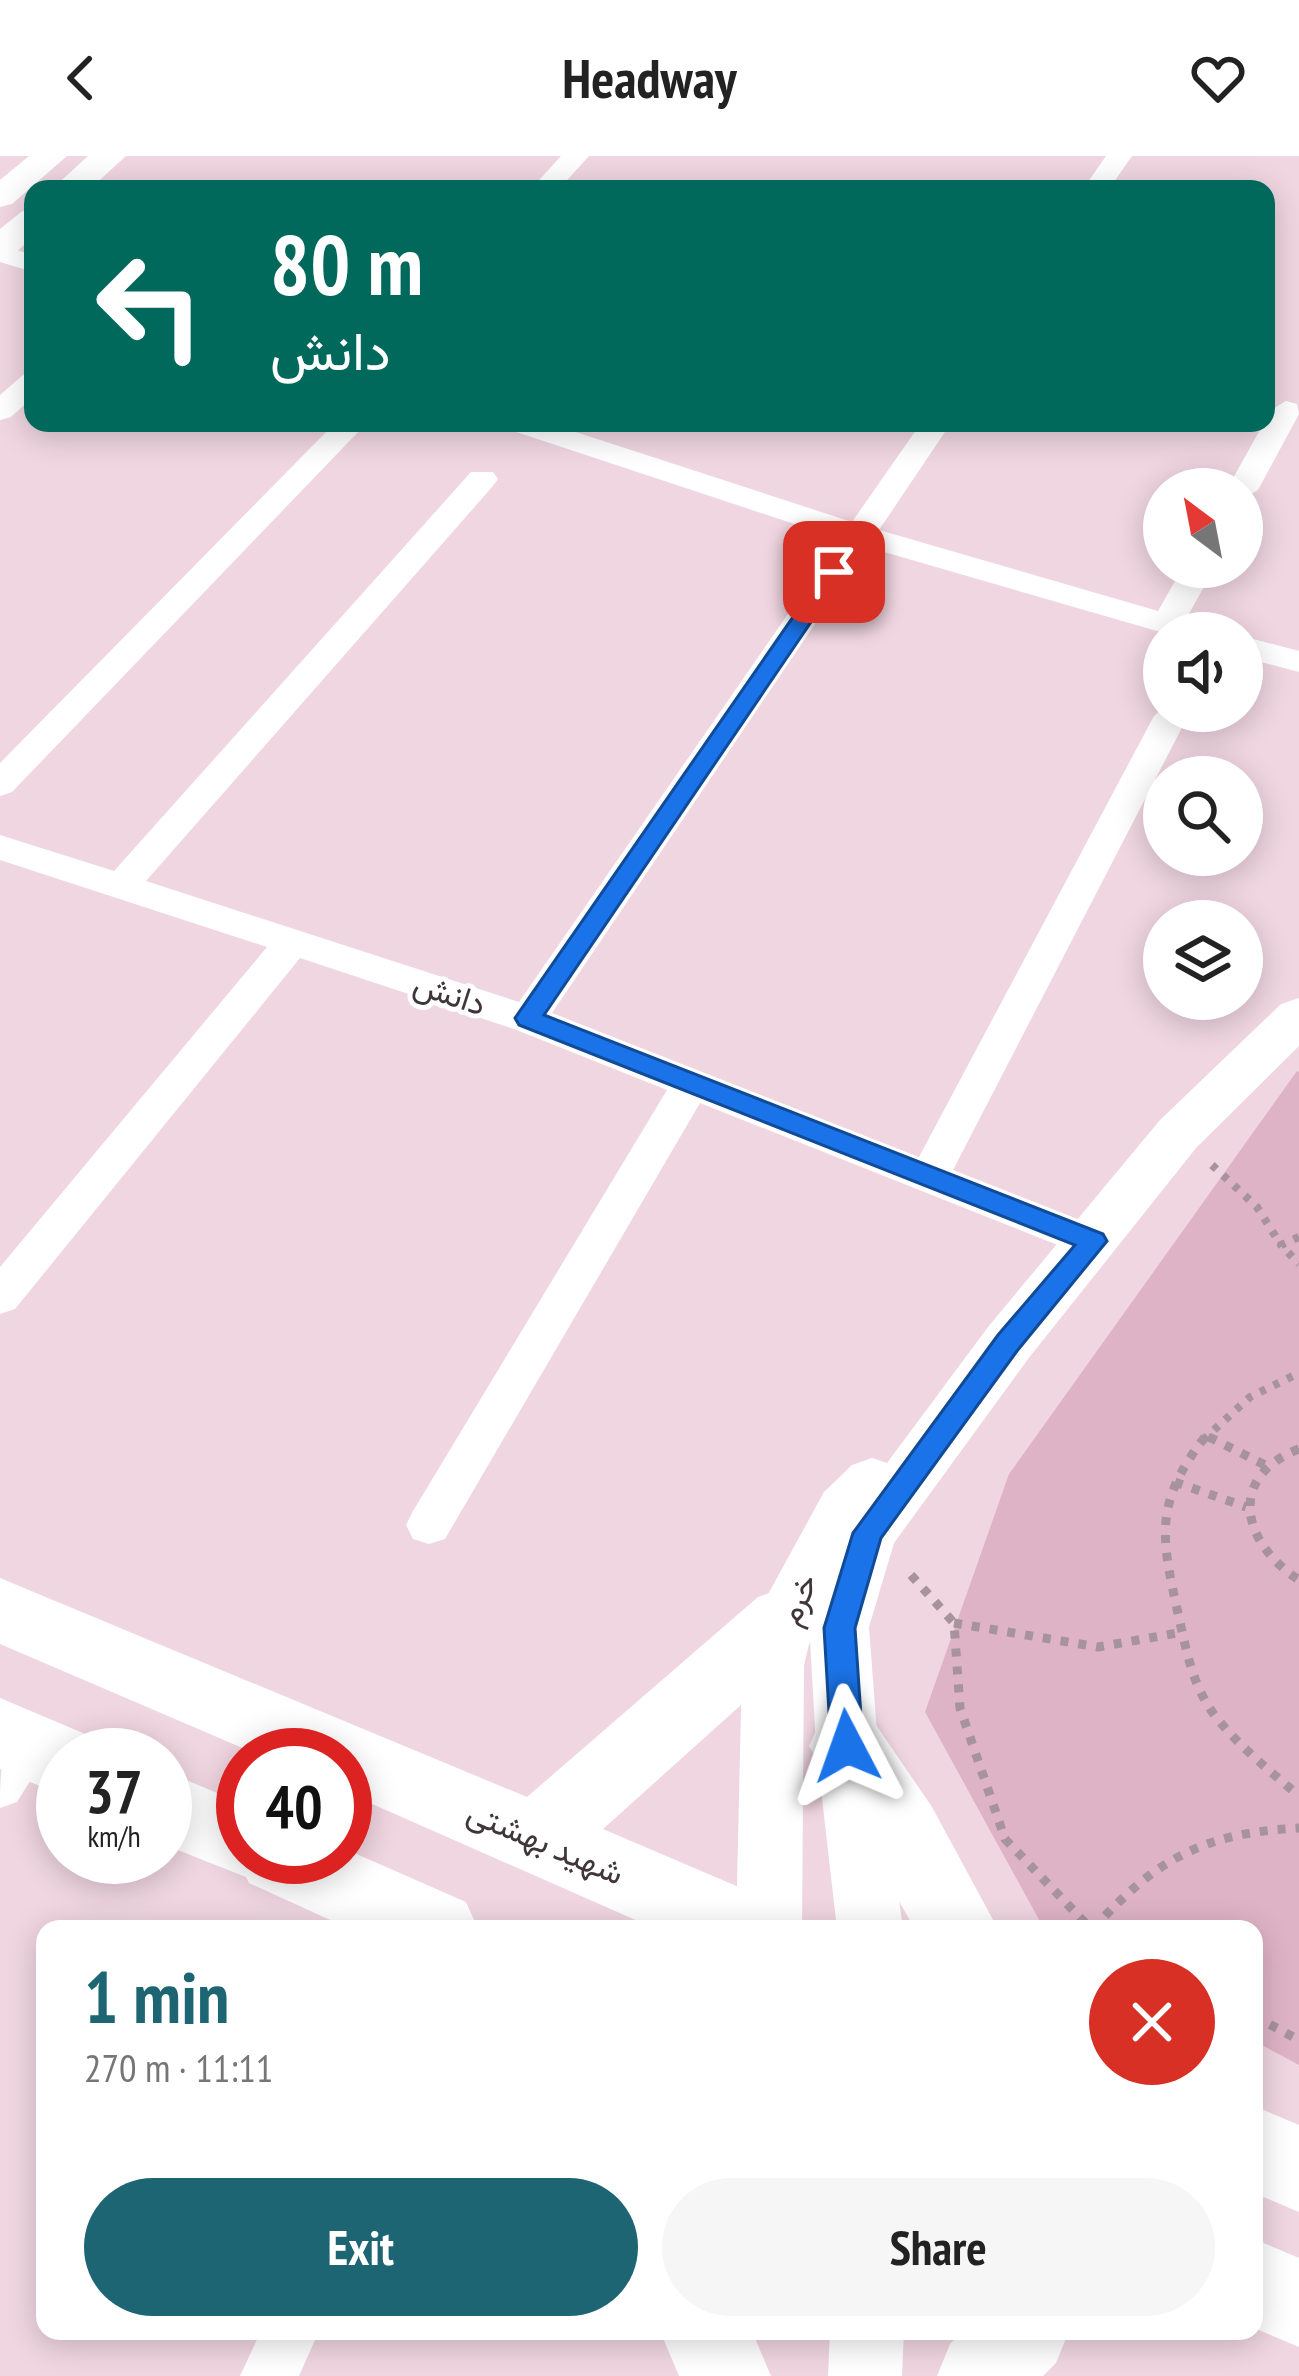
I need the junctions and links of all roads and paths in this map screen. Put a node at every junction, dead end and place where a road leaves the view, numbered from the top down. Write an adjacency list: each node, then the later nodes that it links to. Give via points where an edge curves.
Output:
1 (50, 156): 6 (street)
2 (109, 156): 4 (street)
3 (575, 156): 5 (street)
4 (80, 180)
5 (552, 180)
6 (0, 196)
7 (24, 227): 8 (street)
8 (0, 250)
9 (24, 389): 11 (street)
10 (1286, 410): 12 (street)
11 (0, 411)
12 (1275, 430)
13 (343, 432): 24 (street)
14 (545, 432): 19 (street)
15 (930, 432): 19 (street)
16 (1274, 432): 17 (street)
17 (1254, 468)
18 (482, 479): 26 (street)
19 (860, 535): 20 (street); 29 (street)
20 (1143, 616)
21 (1263, 652): 22 (street)
22 (1299, 662)
23 (1163, 732): 32 (street)
24 (0, 784)
25 (0, 847): 26 (street, دانش)
26 (121, 886): 27 (street, دانش)
27 (292, 942): 29 (street, دانش); 37 (street)
28 (1299, 1016): 31 (street, خرم)
29 (528, 1018): 30 (street, دانش)
30 (692, 1082): 32 (street, دانش); 45 (street)
31 (1178, 1134): 34 (street, خرم); 35 (path, via 1258,1207)
32 (929, 1176): 34 (street, دانش)
33 (1299, 1237): 35 (path)
34 (1094, 1241): 38 (street, خرم)
35 (1281, 1245): 36 (path)
36 (1299, 1264)
37 (0, 1297)
38 (1007, 1343): 48 (street, خرم, via 845,1509); 51 (street, خرم, via 868,1533 839,1628)
39 (1299, 1373): 40 (path, via 1277,1380)
40 (1208, 1436): 42 (path); 43 (path)
41 (1299, 1449): 42 (path)
42 (1265, 1466): 44 (path)
43 (1174, 1482): 44 (path); 49 (path, via 1162,1535)
44 (1246, 1507): 46 (path, via 1267,1557)
45 (429, 1525)
46 (1299, 1580)
47 (0, 1610): 50 (main road, شهید بهشتی)
48 (784, 1620): 55 (main road); 59 (street, خرم, via 773,1665)
49 (1183, 1632): 53 (path, via 1193,1679 1234,1741); 62 (path, via 1098,1647 954,1623 960,1708 1005,1839)
50 (280, 1728)
51 (847, 1746): 60 (street, خرم); 61 (main road)
52 (372, 1767): 55 (main road, شهید بهشتی)
53 (1299, 1796)
54 (1299, 1828): 63 (path, via 1202,1848 1140,1878)
55 (538, 1838): 58 (main road, شهید بهشتی)
56 (337, 1884): 57 (main road)
57 (418, 1920)
58 (725, 1920)
59 (769, 1920)
60 (869, 1920)
61 (953, 1920)
62 (1083, 1920)
63 (1100, 1920)
64 (1263, 2021): 65 (path)
65 (1299, 2040)
66 (1263, 2153): 67 (main road)
67 (1299, 2169)
68 (1263, 2287): 69 (main road)
69 (1299, 2303)
70 (287, 2340): 75 (street)
71 (709, 2340): 76 (main road)
72 (747, 2340): 77 (street)
73 (866, 2340): 78 (street)
74 (1016, 2340): 79 (main road)
75 (269, 2376)
76 (726, 2376)
77 (745, 2376)
78 (865, 2376)
79 (982, 2376)

